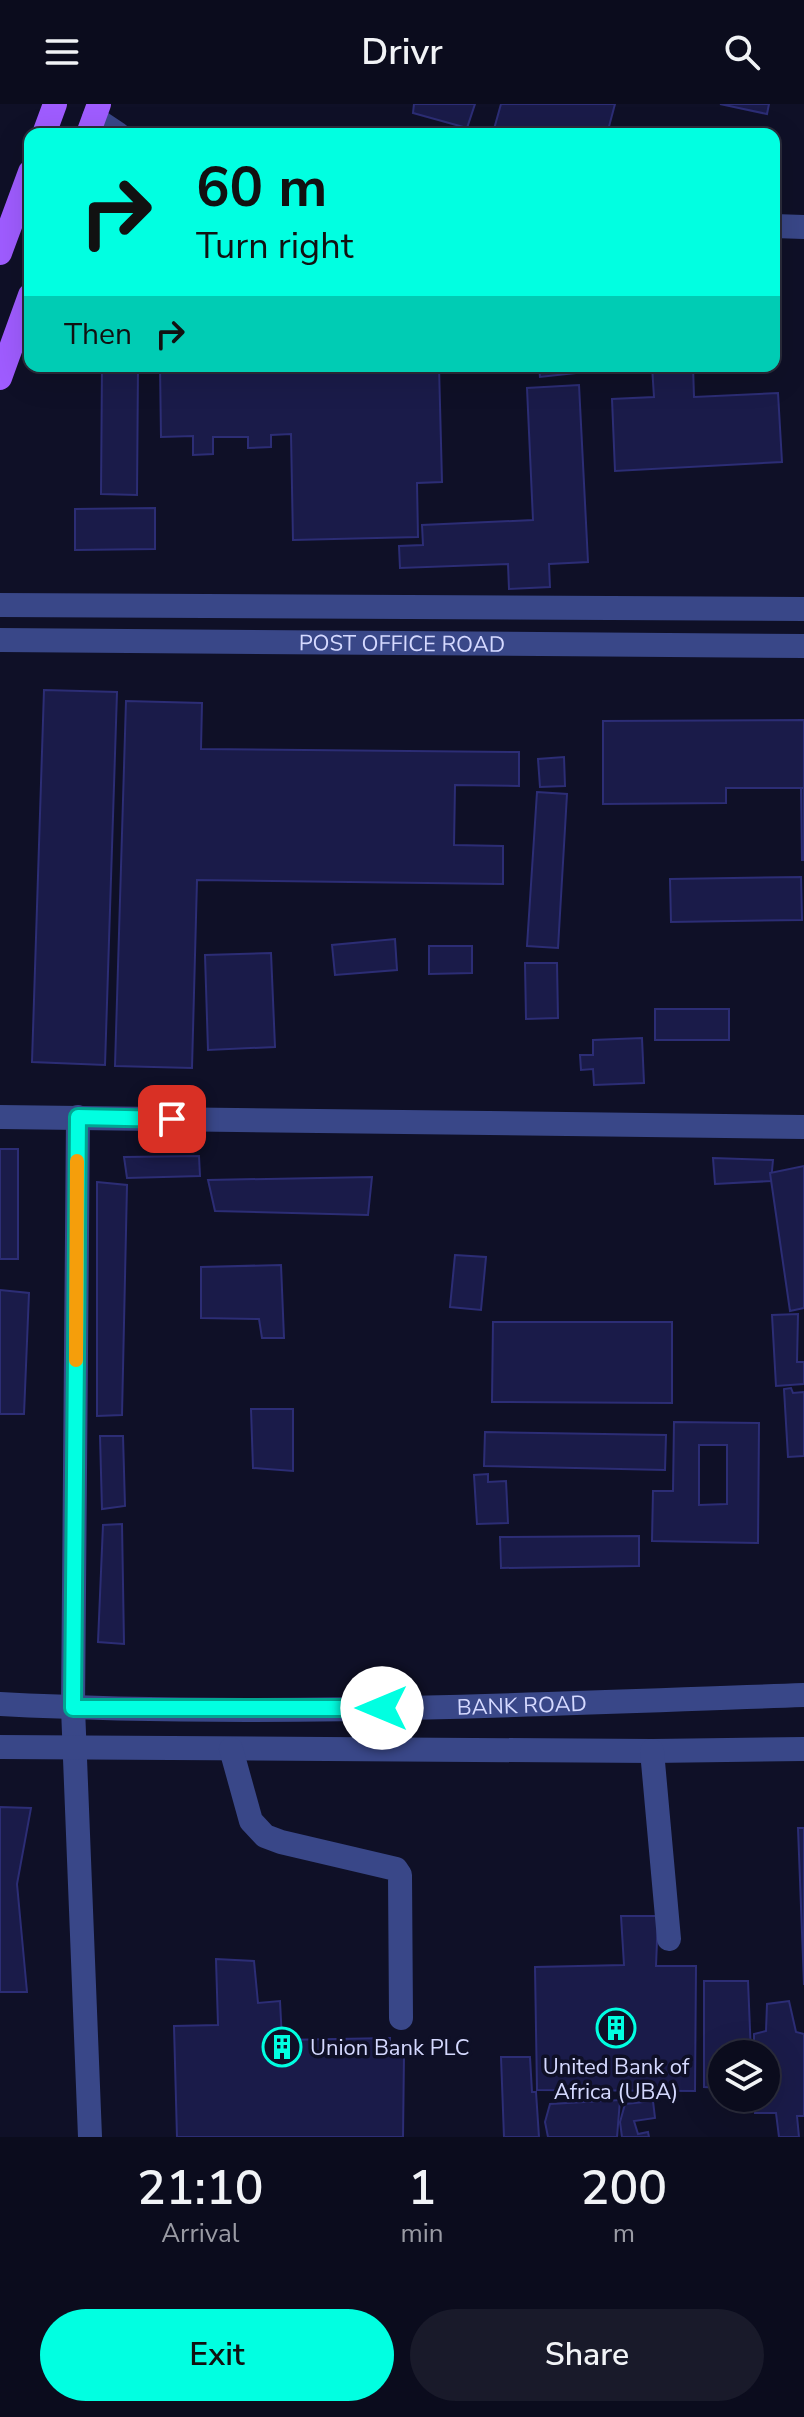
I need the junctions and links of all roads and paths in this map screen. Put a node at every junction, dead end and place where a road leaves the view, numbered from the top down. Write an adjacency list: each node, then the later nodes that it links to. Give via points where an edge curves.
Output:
1 (55, 104): 2 (main road)
2 (46, 128)
3 (24, 188): 6 (main road)
4 (780, 226): 5 (street)
5 (804, 227)
6 (0, 253)
7 (24, 312): 8 (main road)
8 (0, 378)
9 (0, 605): 10 (street, POST OFFICE ROAD)
10 (804, 609)
11 (0, 640): 12 (street, POST OFFICE ROAD)
12 (804, 646)
13 (0, 1117): 14 (street)
14 (78, 1117): 15 (street); 18 (street)
15 (804, 1127)
16 (804, 1695): 19 (street, BANK ROAD)
17 (0, 1704): 18 (street, BANK ROAD)
18 (73, 1708): 19 (street, BANK ROAD); 21 (street)
19 (382, 1708): 23 (street)
20 (0, 1747): 21 (street, BANK ROAD)
21 (74, 1749): 22 (street, BANK ROAD); 28 (street)
22 (231, 1749): 23 (street, BANK ROAD); 27 (street, via 251,1821 265,1836 396,1869 400,1875)
23 (382, 1749): 25 (street, BANK ROAD)
24 (804, 1749): 25 (street, BANK ROAD)
25 (652, 1751): 26 (street)
26 (669, 1939)
27 (401, 2018)
28 (90, 2137)

